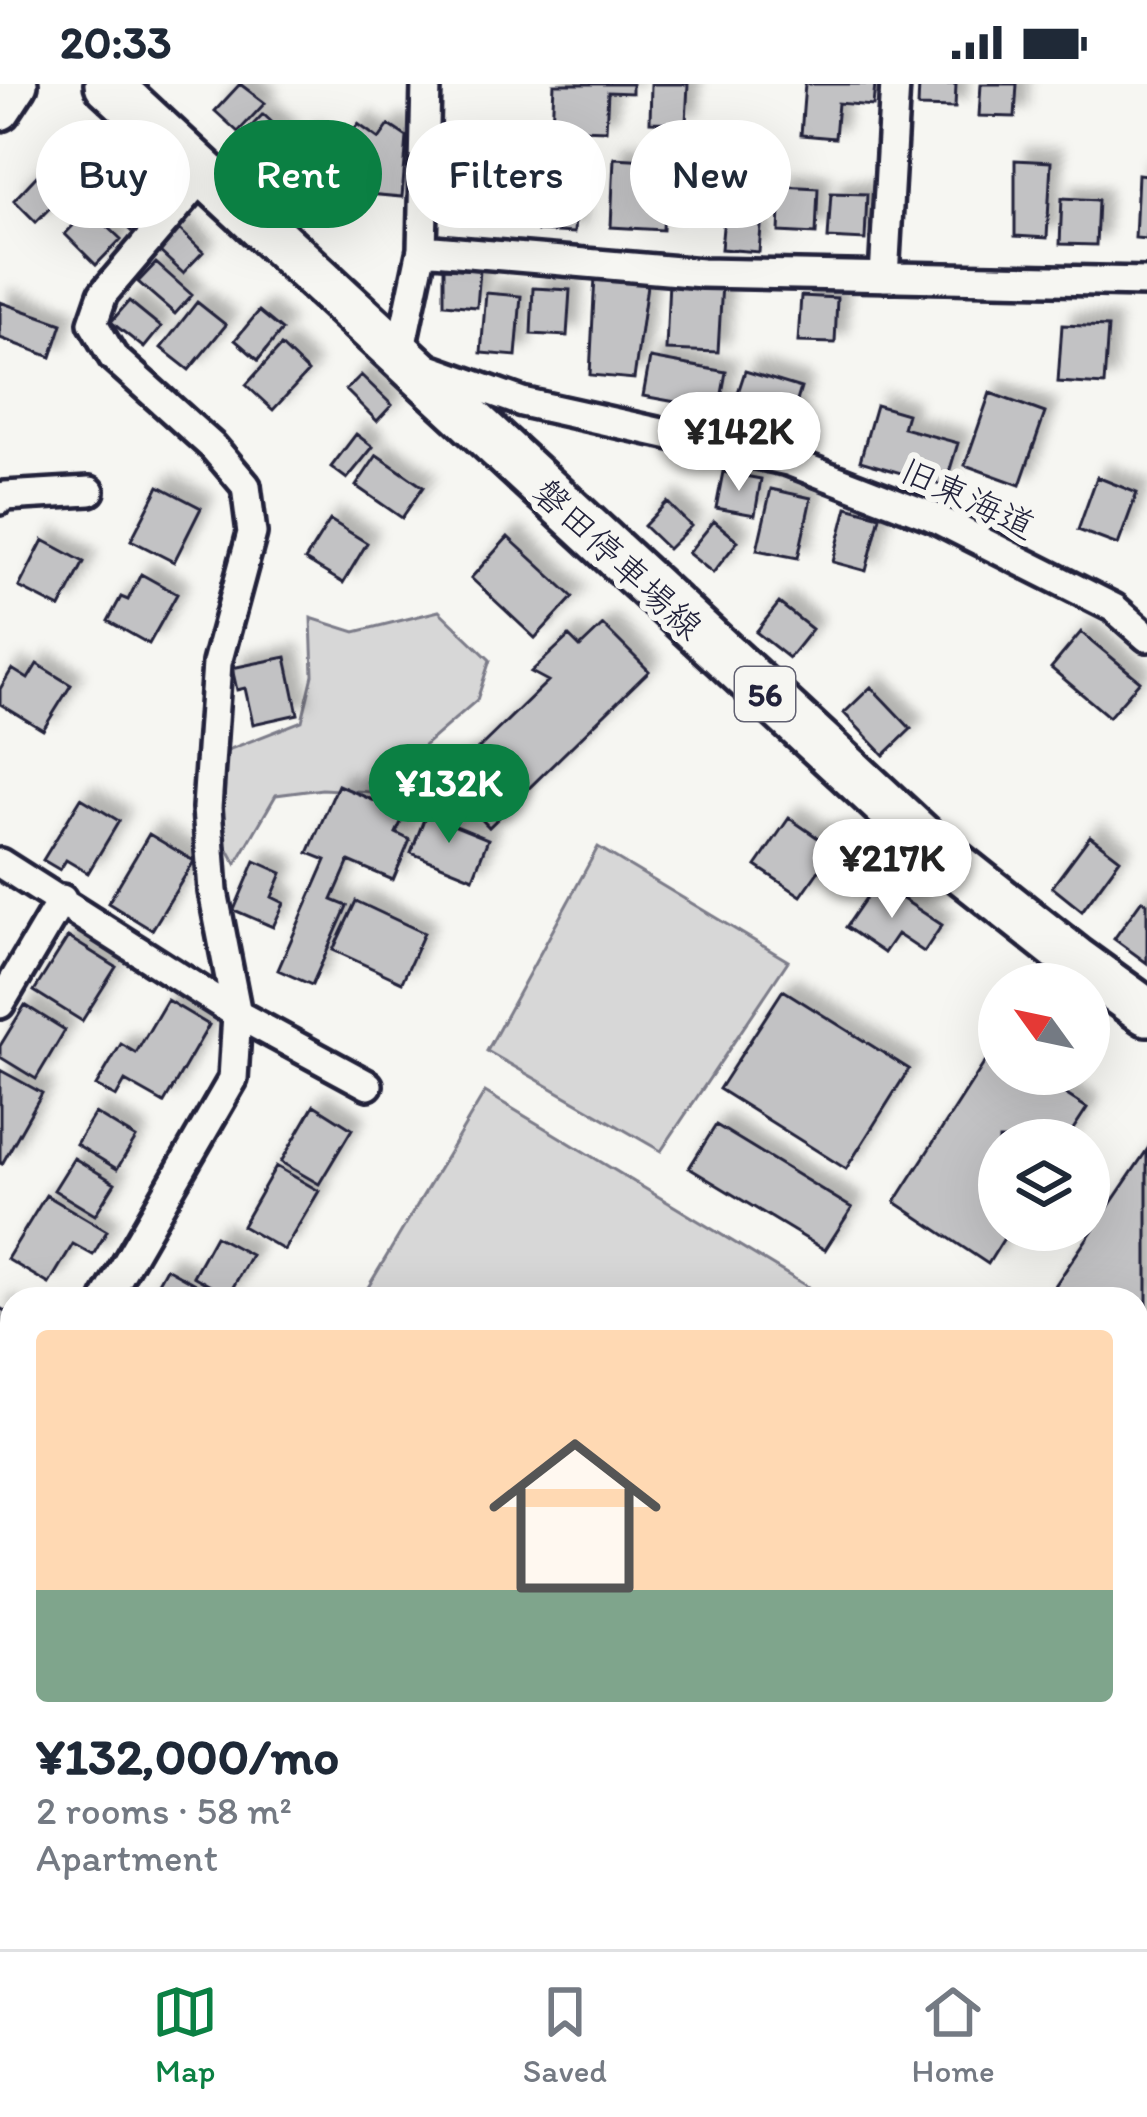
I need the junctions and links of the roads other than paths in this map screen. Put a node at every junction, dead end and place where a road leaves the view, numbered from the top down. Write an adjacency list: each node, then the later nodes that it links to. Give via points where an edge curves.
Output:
1 (17, 84): 5 (main road)
2 (108, 84): 6 (main road, 磐田停車場線 / 56)
3 (426, 84): 7 (street)
4 (895, 84): 8 (street)
5 (0, 110)
6 (206, 173): 10 (main road, 磐田停車場線 / 56); 18 (street, via 103,294 93,323 113,357 247,486 253,533 217,663 207,808 213,891)
7 (422, 249): 8 (street, via 702,273); 10 (street)
8 (884, 277): 9 (street)
9 (1147, 282)
10 (399, 358): 13 (street, 旧東海道, via 522,402 788,460 931,516 1114,608); 17 (main road, 磐田停車場線 / 56, via 926,842)
11 (90, 491): 12 (street)
12 (0, 500)
13 (1147, 637)
14 (0, 863): 15 (street)
15 (62, 899): 16 (street); 18 (street)
16 (0, 1004)
17 (1147, 1012)
18 (237, 1014): 19 (street); 20 (street, via 233,1079)
19 (368, 1085)
20 (113, 1287)

